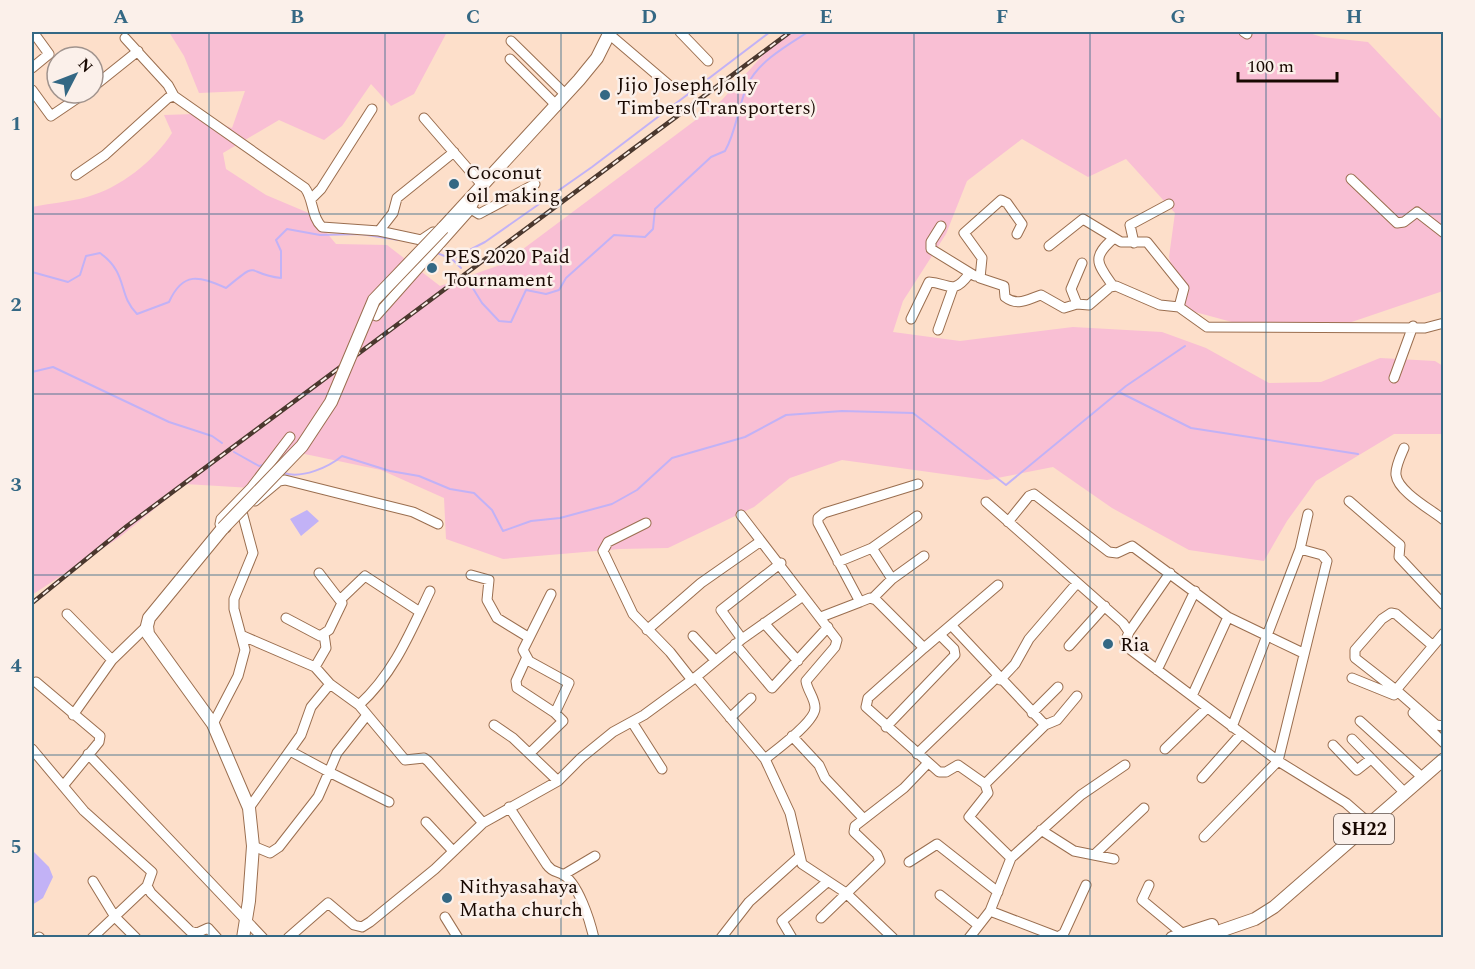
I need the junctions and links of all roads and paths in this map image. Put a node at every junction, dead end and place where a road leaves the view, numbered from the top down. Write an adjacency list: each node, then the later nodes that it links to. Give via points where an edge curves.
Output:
1 (33, 32): 9 (street, via 49,54)
2 (680, 32): 8 (street)
3 (609, 33): 11 (street); 13 (main road, via 597,58)
4 (125, 38): 6 (street)
5 (511, 41): 13 (street)
6 (138, 51): 10 (street); 14 (street)
7 (510, 59): 16 (street)
8 (708, 61)
9 (32, 68)
10 (105, 77)
11 (670, 86)
12 (32, 90): 15 (street, via 51,116)
13 (566, 95): 16 (main road)
14 (174, 96): 20 (street); 24 (street, via 295,180)
15 (67, 105)
16 (557, 106): 22 (main road)
17 (372, 109): 24 (street)
18 (424, 118): 19 (street)
19 (454, 153): 22 (street); 28 (street, via 397,198 393,213)
20 (76, 175)
21 (1351, 179): 29 (street, via 1397,223 1402,224 1417,212)
22 (480, 183): 26 (street, via 479,197); 28 (street, via 423,239); 60 (main road, bridge, via 374,300 331,402 302,446)
23 (535, 184): 26 (street, via 479,214)
24 (311, 200): 28 (street, via 322,228)
25 (1169, 204): 32 (street, via 1130,225)
26 (471, 209): 41 (street)
27 (941, 226): 35 (street, via 930,242 931,249)
28 (380, 231)
29 (1443, 232)
30 (1017, 234): 36 (street, via 1022,224 1007,202 1001,200 966,230 982,258)
31 (1114, 238): 32 (street); 33 (street, via 1083,219); 37 (street, via 1098,257)
32 (1134, 243): 40 (street, via 1150,244 1184,288)
33 (1049, 246)
34 (1082, 263): 39 (street, via 1071,289)
35 (969, 274): 36 (street); 38 (street)
36 (980, 278): 39 (street, via 1004,286 1010,301 1025,302 1041,295 1064,308)
37 (1113, 286): 39 (street, via 1092,304); 40 (street, via 1160,305)
38 (953, 288): 42 (street, via 929,282); 45 (street)
39 (1077, 304)
40 (1179, 307): 44 (street, via 1207,327 1216,328)
41 (376, 316)
42 (911, 319)
43 (1443, 323): 44 (street)
44 (1413, 326): 46 (street)
45 (938, 330)
46 (1394, 378)
47 (290, 437): 60 (street, via 221,519)
48 (1404, 448): 55 (street, via 1398,479 1417,502)
49 (918, 484): 65 (street, via 844,505 820,516 818,523)
50 (1349, 501): 80 (street, via 1400,545 1399,557)
51 (986, 502): 57 (street)
52 (242, 513): 59 (street, via 285,480 413,512); 60 (street, via 229,528); 96 (street, via 253,553 234,599)
53 (1308, 513): 63 (street)
54 (741, 515): 61 (street)
55 (1442, 515)
56 (917, 516): 62 (street)
57 (1008, 522): 68 (street, via 1034,494 1109,552 1132,546); 71 (street)
58 (646, 523): 91 (street, via 608,542 603,551 633,614)
59 (438, 524)
60 (223, 528): 89 (main road, via 149,618)
61 (761, 541): 66 (street); 91 (street, via 701,583)
62 (872, 548): 65 (street); 70 (street)
63 (1300, 549): 99 (street); 104 (street, via 1322,555 1327,561)
64 (924, 556): 70 (street)
65 (838, 562): 79 (street)
66 (781, 563): 76 (street); 100 (street, via 721,610)
67 (319, 573): 78 (street)
68 (1170, 573): 74 (street); 92 (street)
69 (471, 575): 98 (street, via 489,580 487,600 497,618)
70 (892, 579): 77 (street)
71 (1077, 583): 81 (street); 111 (street, via 1029,639 1015,664)
72 (998, 585): 88 (street)
73 (430, 591): 82 (street)
74 (1195, 591): 84 (street); 110 (street)
75 (551, 594): 98 (street)
76 (803, 596): 85 (street); 87 (street)
77 (873, 598): 79 (street); 103 (street)
78 (341, 599): 82 (street, via 364,576); 94 (street, via 340,610)
79 (860, 602): 85 (street)
80 (1443, 605)
81 (1105, 606): 92 (street); 102 (street)
82 (420, 612): 121 (street, via 398,658 379,686)
83 (67, 614): 106 (street)
84 (1228, 616): 99 (street); 119 (street)
85 (821, 617): 90 (street)
86 (286, 618): 94 (street, via 316,634)
87 (764, 623): 100 (street); 108 (street)
88 (951, 625): 95 (street); 111 (street)
89 (147, 626): 106 (street); 130 (main road, via 148,634)
90 (828, 627): 108 (street); 137 (street, via 837,643 806,681 814,713)
91 (646, 630): 113 (street)
92 (1129, 632): 110 (street, via 1126,646)
93 (1443, 633): 101 (street)
94 (324, 634): 109 (street, via 326,648)
95 (940, 635): 103 (street); 134 (street, via 955,655)
96 (243, 636): 109 (street); 130 (street, via 245,650 238,676)
97 (693, 636): 107 (street)
98 (528, 637): 105 (street, via 523,650)
99 (1268, 637): 104 (street); 135 (street)
100 (738, 642): 107 (street); 108 (street, via 772,688)
101 (1432, 645): 117 (street); 117 (street, via 1390,613 1355,650 1355,658)
102 (1069, 646)
103 (924, 648): 134 (street, via 866,703)
104 (1303, 653): 150 (street)
105 (526, 659): 123 (street, via 516,688); 123 (street, via 569,683)
106 (112, 660): 125 (street)
107 (715, 660): 113 (street)
108 (798, 661)
109 (315, 668): 115 (street)
110 (1157, 670): 119 (street)
111 (999, 678): 124 (street); 146 (street)
112 (1352, 678): 139 (street, via 1396,696)
113 (694, 679): 127 (street); 129 (street)
114 (36, 682): 125 (street)
115 (330, 684): 121 (street); 143 (street, via 311,707 301,735)
116 (1058, 687): 124 (street)
117 (1396, 690): 133 (street, via 1436,725)
118 (1077, 696): 132 (street, via 1057,720)
119 (1192, 696): 122 (street)
120 (751, 698): 127 (street)
121 (358, 705): 126 (street)
122 (1207, 708): 135 (street); 142 (street)
123 (555, 713): 144 (street, via 562,723)
124 (1032, 713): 132 (street)
125 (73, 715): 145 (street, via 100,736)
126 (367, 716): 154 (street, via 337,753); 167 (street, via 405,760 428,761)
127 (730, 718): 147 (street)
128 (1360, 721): 156 (street)
129 (632, 722): 153 (street); 157 (street, via 613,732)
130 (213, 724): 163 (main road)
131 (494, 725): 144 (street)
132 (1045, 725): 158 (street)
133 (1443, 726)
134 (886, 727): 146 (street)
135 (1232, 727): 136 (street)
136 (1241, 734): 150 (street); 155 (street)
137 (792, 736): 147 (street); 165 (street)
138 (1352, 739): 148 (street)
139 (1443, 742)
140 (1333, 745): 148 (street, via 1357,770)
141 (32, 749): 159 (street)
142 (1165, 749)
143 (290, 751): 154 (street); 163 (street)
144 (530, 753): 157 (street)
145 (88, 754): 159 (street); 193 (street)
146 (916, 754): 151 (street)
147 (765, 759): 175 (street, via 790,813)
148 (1371, 759): 160 (street)
149 (1443, 759): 156 (main road, SH22)
150 (1278, 760): 168 (street, via 1340,798); 170 (street)
151 (928, 763): 158 (street, via 942,774 955,765 963,766); 165 (street, via 904,788)
152 (1125, 765): 169 (street, via 1081,795)
153 (662, 769)
154 (329, 772): 161 (street); 171 (street, via 318,797 279,847 270,853)
155 (1202, 778)
156 (1423, 778): 160 (main road, SH22)
157 (558, 781): 162 (street)
158 (985, 784): 176 (street, via 988,793 969,817)
159 (63, 786): 184 (street, via 84,811 152,872)
160 (1405, 793): 168 (main road, SH22)
161 (388, 802)
162 (509, 807): 167 (street); 179 (street, via 547,865)
163 (249, 808): 171 (main road)
164 (1144, 808): 173 (street)
165 (864, 819): 186 (street, via 854,832 880,861)
166 (426, 822): 172 (street)
167 (483, 823): 172 (street)
168 (1370, 824): 188 (main road, SH22)
169 (1041, 830): 173 (street, via 1074,851); 176 (street)
170 (1204, 837)
171 (253, 846): 193 (main road)
172 (453, 851): 201 (street, via 362,927 328,903)
173 (1094, 855): 177 (street)
174 (595, 856): 179 (street)
175 (798, 858): 181 (street); 204 (street, via 749,902)
176 (1011, 858): 185 (street)
177 (1114, 859)
178 (909, 862): 185 (street, via 937,844)
179 (563, 874): 203 (street, via 589,914)
180 (93, 881): 190 (street)
181 (827, 882): 186 (street); 205 (street, via 782,921)
182 (1086, 885): 189 (street, via 1064,933 1058,937)
183 (1149, 885): 195 (street, via 1142,900)
184 (147, 886): 190 (street); 198 (street, via 190,932 208,928)
185 (998, 892): 189 (street)
186 (846, 893): 192 (street); 206 (street)
187 (940, 895): 194 (street)
188 (1283, 897): 195 (main road, SH22, via 1246,915); 208 (main road, SH22, via 1254,919)
189 (990, 911): 194 (street)
190 (115, 917): 196 (street); 197 (street)
191 (445, 917): 202 (street)
192 (821, 918)
193 (247, 922): 199 (main road); 200 (street)
194 (978, 925): 207 (street)
195 (1177, 936)
196 (92, 938)
197 (136, 938)
198 (217, 938)
199 (243, 938)
200 (263, 938)
201 (288, 938)
202 (458, 938)
203 (594, 938)
204 (722, 938)
205 (792, 938)
206 (893, 938)
207 (969, 938)
208 (1200, 938)

